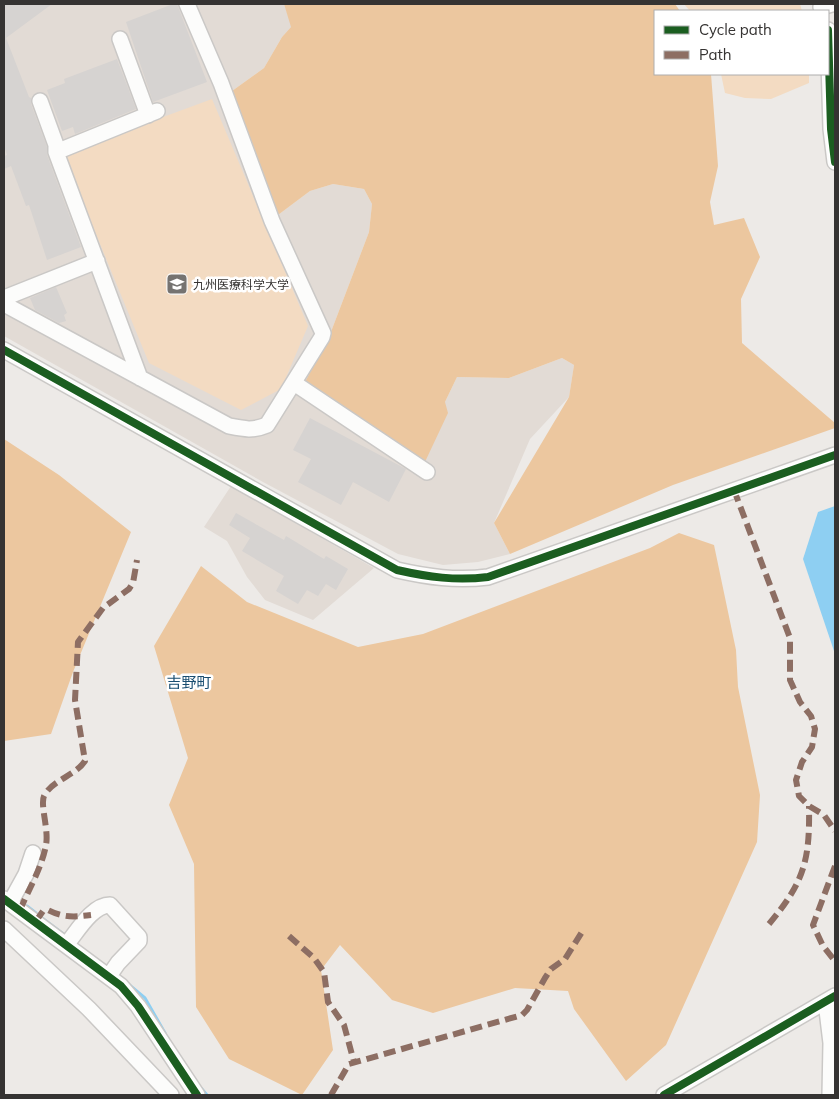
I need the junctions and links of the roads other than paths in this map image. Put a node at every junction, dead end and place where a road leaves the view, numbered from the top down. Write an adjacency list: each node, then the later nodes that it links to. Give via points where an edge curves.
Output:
1 (187, 4): 12 (street, via 221,83 272,221 323,333)
2 (120, 39): 5 (street, via 152,113)
3 (829, 63): 6 (street)
4 (40, 101): 5 (street)
5 (56, 152): 7 (street)
6 (835, 162)
7 (97, 261): 8 (street); 11 (street)
8 (4, 298)
9 (4, 304): 11 (street)
10 (4, 350): 13 (street, via 397,570 442,579 488,577)
11 (140, 378): 12 (street, via 229,426 245,430 267,425)
12 (294, 383): 14 (street)
13 (835, 455)
14 (428, 472)
15 (33, 853): 16 (street, via 26,874)
16 (7, 901): 18 (street)
17 (4, 930): 21 (street, via 89,1009)
18 (66, 945): 19 (street); 19 (street, via 91,915 110,905 139,937 139,942)
19 (109, 976): 22 (street, via 138,1006)
20 (831, 999): 23 (street); 24 (street)
21 (171, 1095)
22 (197, 1095)
23 (664, 1095)
24 (830, 1095)

